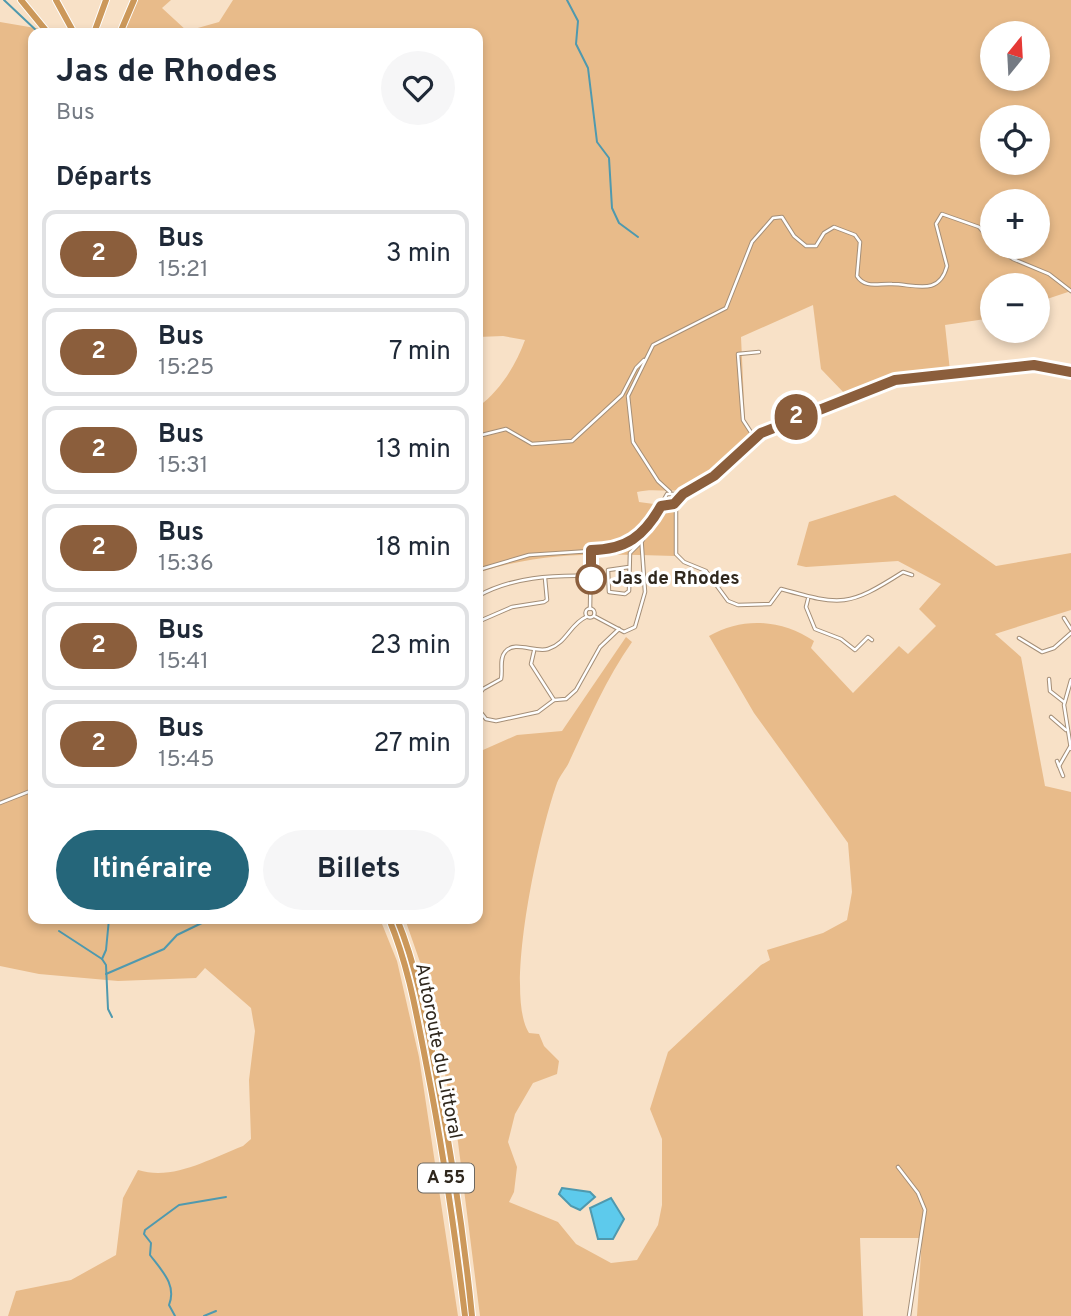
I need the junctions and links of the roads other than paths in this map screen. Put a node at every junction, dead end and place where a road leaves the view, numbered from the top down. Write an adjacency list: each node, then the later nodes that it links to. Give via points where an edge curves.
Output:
1 (21, 0): 5 (highway)
2 (56, 0): 6 (highway)
3 (106, 0): 7 (highway)
4 (131, 0): 8 (highway)
5 (44, 28)
6 (71, 28)
7 (96, 28)
8 (121, 28)
9 (980, 229): 13 (street, via 942,214 936,224 947,266 938,282 921,289 862,282 857,276 859,238 834,227 816,246 806,246 785,220 776,216 752,242 726,308 655,343)
10 (1013, 259): 11 (street, via 1049,274)
11 (1071, 291)
12 (759, 352): 20 (street, via 738,354 743,420)
13 (647, 358): 14 (street); 15 (street)
14 (637, 367): 15 (street); 16 (street)
15 (642, 370): 18 (street)
16 (634, 372): 18 (street); 19 (street, via 622,395 572,441 532,444 506,429)
17 (1071, 372): 20 (street, via 1034,365 895,380)
18 (633, 383): 21 (street, via 628,399 632,440)
19 (483, 435)
20 (754, 437): 22 (street, via 714,476)
21 (670, 493): 22 (street); 23 (street); 24 (street)
22 (683, 494): 24 (street)
23 (664, 499): 25 (street); 26 (street)
24 (675, 502): 25 (street); 36 (street, via 675,550 684,562 706,571 724,598 733,604 770,604 781,589)
25 (666, 503): 26 (street)
26 (661, 506): 27 (street)
27 (641, 534): 28 (street); 29 (street, via 618,548)
28 (643, 540): 30 (street, via 631,553); 42 (street, via 644,597 635,627 628,632)
29 (591, 550): 31 (street, via 537,554); 33 (street)
30 (629, 567): 30 (street, via 629,591 609,592 608,570)
31 (483, 569)
32 (912, 575): 36 (street, via 903,572 876,590 841,602)
33 (591, 576): 34 (street); 37 (street)
34 (545, 578): 35 (street, via 506,583); 41 (street, via 544,603 512,607)
35 (483, 594)
36 (808, 598): 45 (street, via 806,607 815,629 842,639 855,650 867,637)
37 (590, 609): 38 (street); 39 (street)
38 (594, 616): 39 (street); 42 (street)
39 (586, 617): 46 (street, via 561,642)
40 (1063, 618): 43 (street)
41 (483, 620)
42 (619, 629): 50 (street, via 598,650 576,690 566,699)
43 (1071, 631): 44 (street, via 1054,648 1042,652)
44 (1019, 638)
45 (872, 640)
46 (534, 651): 49 (street, via 518,646 506,650 501,679); 50 (street, via 531,664)
47 (1049, 679): 51 (street, via 1050,691)
48 (1071, 680): 51 (street)
49 (483, 689)
50 (554, 700): 52 (street, via 538,712 496,720)
51 (1064, 702): 54 (street)
52 (483, 716)
53 (1051, 727): 54 (street, via 1051,719)
54 (1066, 730): 55 (street)
55 (1070, 748): 57 (street)
56 (1057, 761): 57 (street)
57 (1059, 766): 58 (street)
58 (1063, 776)
59 (28, 792): 60 (street)
60 (0, 803)
61 (390, 924): 64 (highway, Autoroute du Littoral / A 55, via 410,982 423,1048)
62 (399, 924): 65 (highway, Autoroute du Littoral / A 55, via 428,1031 450,1150)
63 (898, 1167): 66 (street, via 925,1210)
64 (465, 1316)
65 (472, 1316)
66 (909, 1316)

